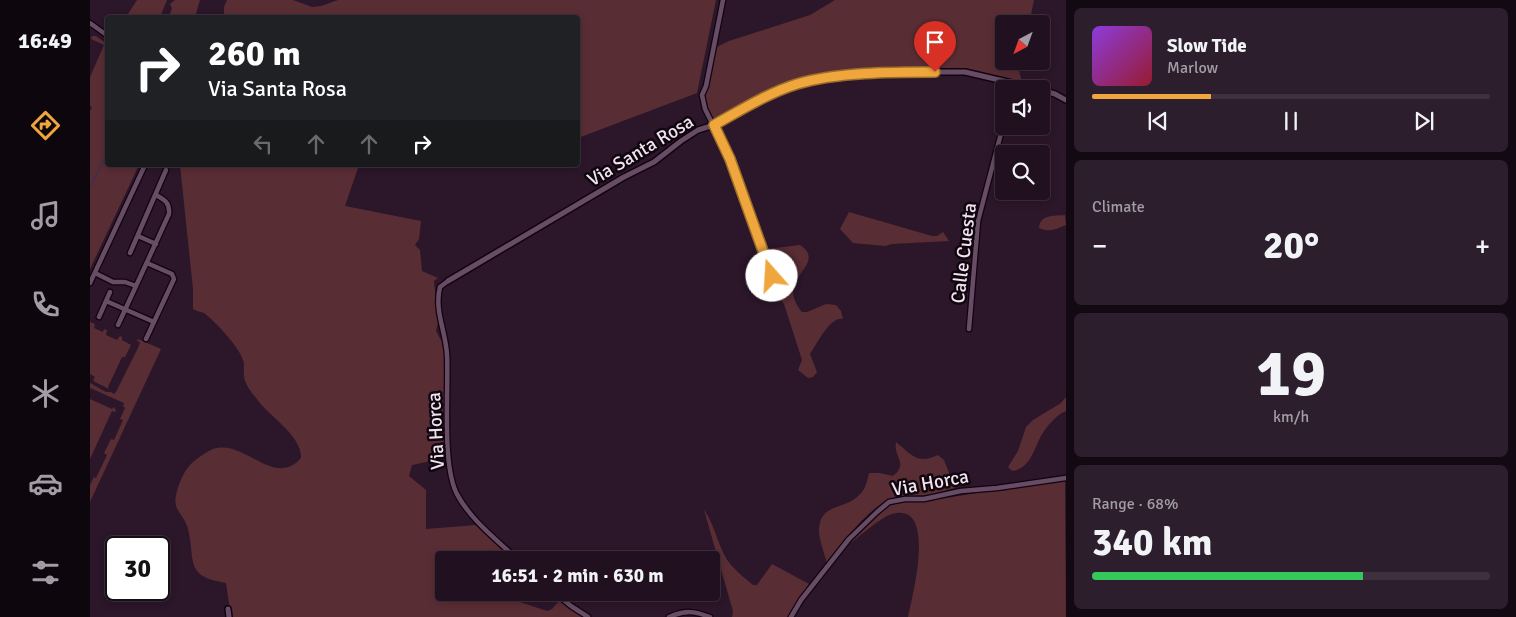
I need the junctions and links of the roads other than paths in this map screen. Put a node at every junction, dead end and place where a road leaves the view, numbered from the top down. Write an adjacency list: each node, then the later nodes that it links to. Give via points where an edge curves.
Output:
1 (723, 0): 7 (street, via 702,95)
2 (90, 23): 3 (street)
3 (105, 34)
4 (995, 81): 7 (street, Via Santa Rosa, via 965,72 823,78 782,89)
5 (1050, 93): 6 (street)
6 (1066, 100)
7 (714, 125): 17 (street, via 730,159); 18 (street, Via Santa Rosa, via 681,140 654,162)
8 (1001, 135): 27 (street, Calle Cuesta, via 978,221)
9 (144, 167): 16 (street)
10 (166, 170): 11 (street)
11 (156, 195): 12 (street); 13 (street, via 170,207)
12 (138, 236): 13 (street); 14 (street)
13 (156, 244): 15 (street)
14 (130, 253)
15 (147, 263): 20 (street); 25 (street, via 174,277)
16 (95, 273): 19 (street); 20 (street, via 113,282)
17 (772, 276)
18 (448, 282): 30 (street, Via Horca, via 440,287 438,305 447,353 451,474 456,494 469,512)
19 (90, 283)
20 (136, 286): 23 (street)
21 (110, 292): 22 (street)
22 (106, 301): 23 (street); 24 (street)
23 (125, 309): 25 (street); 26 (street)
24 (99, 317)
25 (154, 322): 28 (street)
26 (118, 325)
27 (968, 329)
28 (146, 339)
29 (1066, 478): 37 (street, Via Horca, via 889,502 850,539)
30 (509, 551)
31 (565, 601): 34 (street)
32 (228, 609): 33 (street)
33 (229, 617)
34 (588, 617)
35 (670, 617): 36 (street, via 681,612 696,612)
36 (710, 617)
37 (791, 617)

